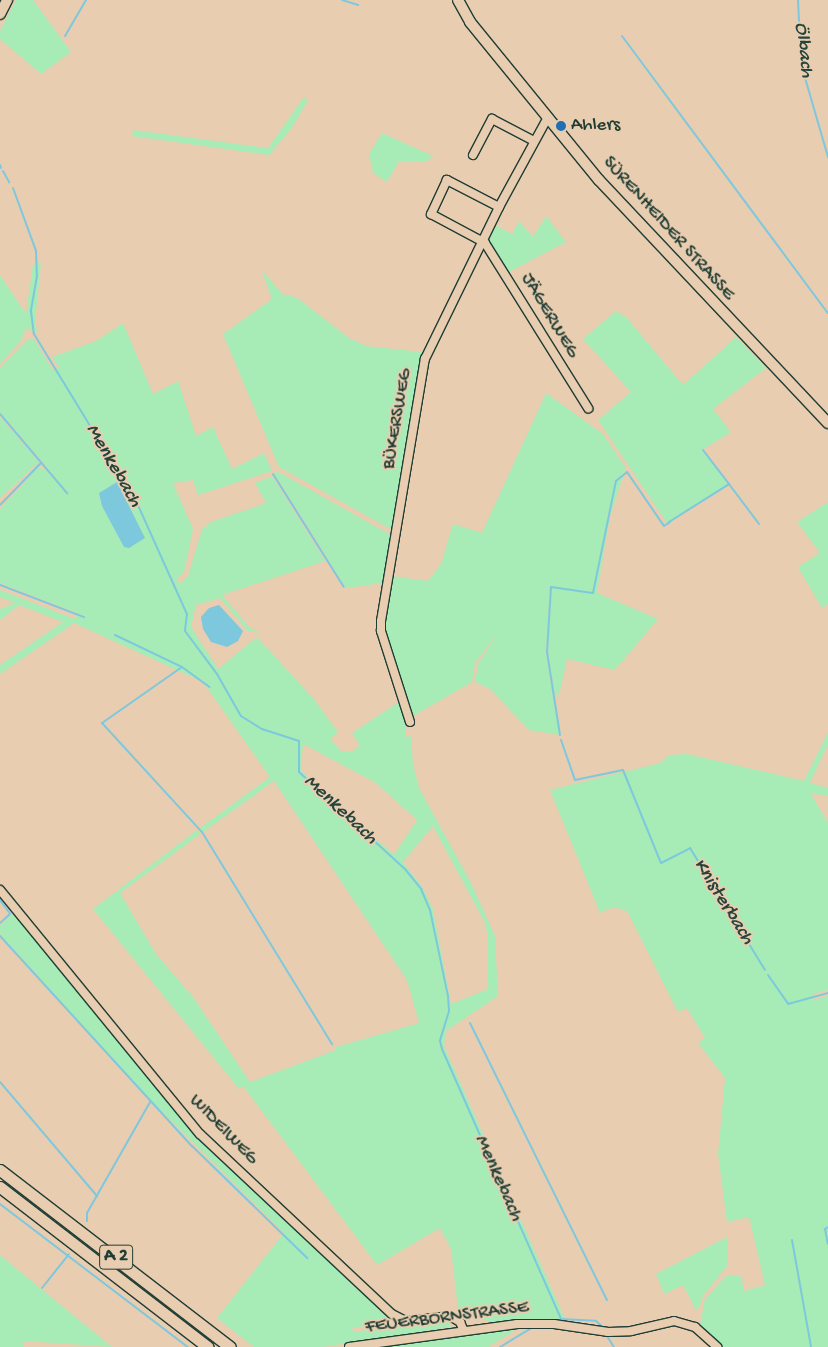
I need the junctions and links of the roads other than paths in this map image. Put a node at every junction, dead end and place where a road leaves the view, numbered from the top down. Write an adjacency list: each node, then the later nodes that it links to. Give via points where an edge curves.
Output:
1 (7, 0): 3 (main road)
2 (458, 0): 4 (main road, SÜRENHEIDER STRASSE, via 470,22)
3 (0, 14)
4 (548, 118): 5 (street, BÜKERSWEG); 10 (main road, SÜRENHEIDER STRASSE, via 629,215)
5 (534, 141): 6 (street, via 492,119); 7 (street, BÜKERSWEG)
6 (473, 155)
7 (500, 207): 8 (street, BÜKERSWEG); 8 (street, via 447,180 432,211 434,217)
8 (482, 242): 9 (street, JÄGERWEG); 11 (street, BÜKERSWEG, via 425,359 381,613 381,631)
9 (588, 408)
10 (828, 423)
11 (410, 722)
12 (0, 890): 15 (street, WIDEIWEG, via 200,1134 392,1314 406,1320 450,1316 460,1322)
13 (0, 1170): 17 (highway, A 2)
14 (0, 1187): 16 (highway, A 2)
15 (463, 1329): 18 (street, FEUERBORNSTRASSE); 19 (street, FEUERBORNSTRASSE, via 538,1323 592,1331 631,1331 674,1321 695,1327)
16 (208, 1347)
17 (230, 1347)
18 (349, 1347)
19 (717, 1347)

